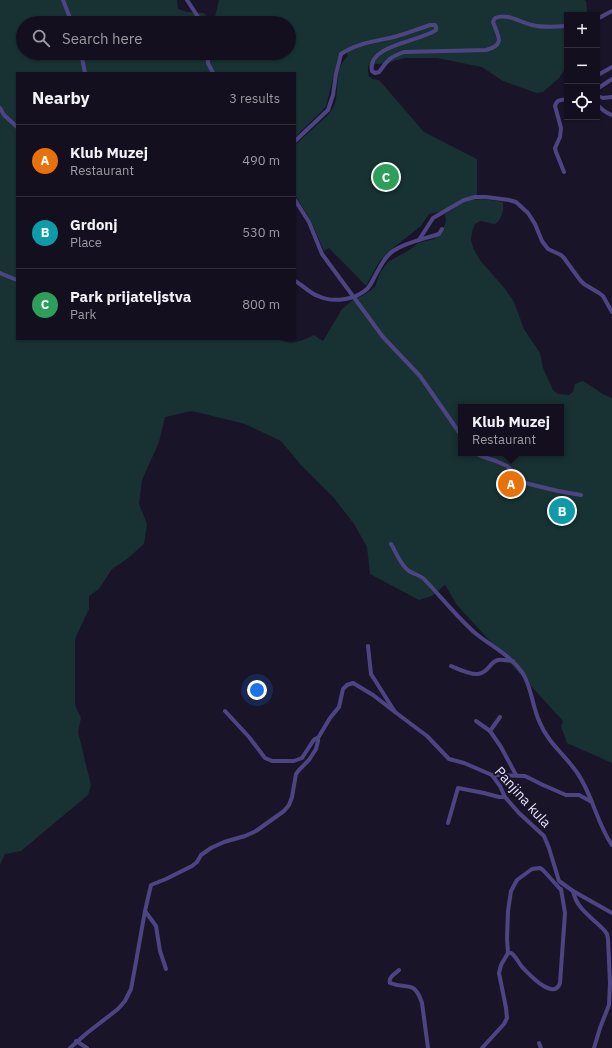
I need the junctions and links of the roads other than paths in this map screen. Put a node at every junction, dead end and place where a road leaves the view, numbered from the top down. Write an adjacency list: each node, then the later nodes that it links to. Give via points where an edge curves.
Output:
1 (63, 0): 4 (street)
2 (187, 0): 5 (street)
3 (612, 11): 6 (street)
4 (69, 16)
5 (197, 16)
6 (600, 17)
7 (564, 26): 23 (street, via 532,25 507,17 498,17 494,18 493,22 499,41 492,48 404,52 386,61 376,73 372,71 372,62 382,52 433,32 436,30 435,25 348,50 341,54 328,110)
8 (82, 60): 11 (street)
9 (208, 60): 12 (street)
10 (612, 67): 13 (street)
11 (85, 72)
12 (212, 72)
13 (600, 74)
14 (612, 79): 15 (street)
15 (600, 87)
16 (600, 97): 17 (street)
17 (612, 97)
18 (564, 99): 24 (street, via 558,100 555,106 560,128 560,137 555,148)
19 (0, 108): 22 (street)
20 (600, 108): 21 (street)
21 (612, 115)
22 (16, 126)
23 (296, 139)
24 (564, 172)
25 (296, 202): 31 (street, via 309,222 322,254)
26 (442, 229): 27 (street, via 439,234)
27 (419, 240): 31 (street, via 393,251 369,287); 32 (street, via 433,218 464,200 486,197 516,202 528,213 548,249 561,255 584,284 603,296)
28 (0, 273): 29 (street)
29 (16, 280)
30 (296, 282): 31 (street, via 317,296 330,300)
31 (354, 297): 33 (street, via 383,337 420,376)
32 (612, 312)
33 (458, 431)
34 (481, 456): 35 (street, via 507,466 525,483)
35 (581, 495)
36 (391, 544): 38 (street, via 409,571 423,577 470,628)
37 (368, 646): 41 (street, Panjina kula, via 371,674)
38 (514, 661): 39 (street, via 496,660 489,669 477,674); 49 (street, via 523,673 540,724 578,775)
39 (451, 666)
40 (225, 711): 45 (street, via 265,758 272,761 294,761 302,758 313,741)
41 (395, 712): 45 (street, via 353,683 347,685 343,689 339,708); 46 (street, Panjina kula, via 427,736 449,759)
42 (500, 717): 44 (street)
43 (476, 721): 44 (street)
44 (490, 731): 47 (street)
45 (318, 738): 55 (street, via 316,749 296,774 292,797 284,811 256,831 212,848 201,855 192,866 152,884)
46 (492, 775): 47 (street); 48 (street, Panjina kula)
47 (516, 775): 49 (street, via 525,776 566,795 579,795)
48 (504, 797): 50 (street, via 458,788); 52 (street, Panjina kula, via 544,836)
49 (592, 802): 51 (street)
50 (448, 823)
51 (612, 845)
52 (559, 881): 53 (street, Panjina kula); 54 (street)
53 (561, 890): 57 (street, via 540,868 532,869 517,880 511,891 508,911); 57 (street, Panjina kula, via 565,927 559,988 550,990 541,984 511,953)
54 (573, 891): 56 (street); 67 (street, via 580,908 604,930 608,939 609,1005)
55 (145, 911): 58 (street, via 156,926); 60 (street, via 131,989 126,1002)
56 (612, 913)
57 (508, 953): 65 (street, via 499,973 506,1021)
58 (166, 969)
59 (399, 970): 64 (street, via 389,981 394,985 410,986 420,997)
60 (76, 1041): 62 (street); 63 (street)
61 (539, 1043): 66 (street)
62 (70, 1048)
63 (87, 1048)
64 (428, 1048)
65 (482, 1048)
66 (541, 1048)
67 (594, 1048)

